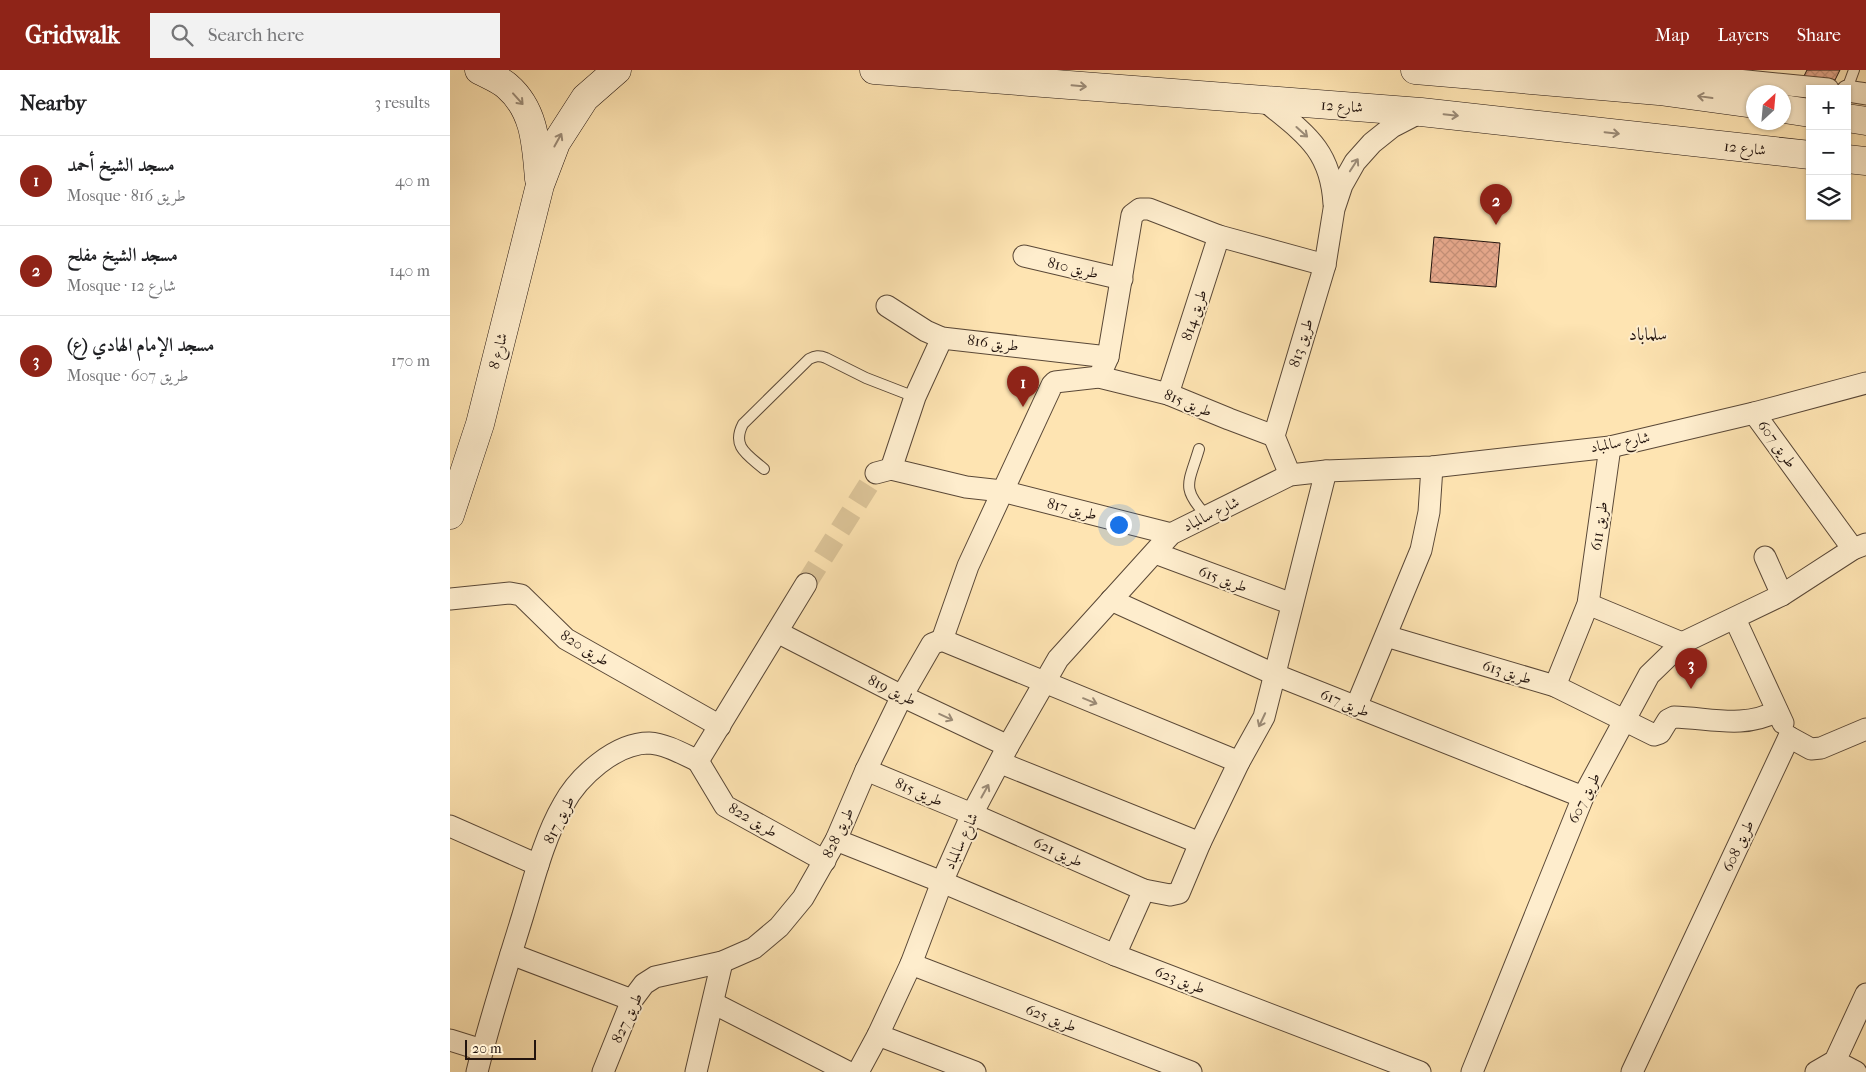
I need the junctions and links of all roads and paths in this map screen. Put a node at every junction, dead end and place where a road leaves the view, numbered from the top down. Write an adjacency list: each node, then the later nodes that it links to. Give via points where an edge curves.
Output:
1 (479, 70): 22 (street, شارع 8, one-way to 22, via 506,85 525,106 532,125)
2 (617, 70): 22 (street, شارع 8, one-way to 2, via 556,143 585,98)
3 (874, 70): 12 (street, شارع 12, one-way to 12)
4 (1415, 70): 13 (street, one-way to 4, via 1659,91)
5 (1573, 70): 7 (street)
6 (1854, 70): 8 (lane)
7 (1717, 74): 9 (street)
8 (1849, 85)
9 (1806, 86)
10 (1851, 91): 11 (street)
11 (1866, 94)
12 (1265, 101): 15 (street, شارع 12); 23 (street, طريق 813, one-way to 23, via 1313,142 1326,162 1333,185)
13 (1746, 103)
14 (1791, 110): 16 (street)
15 (1421, 112): 19 (street, شارع 12, one-way to 19); 23 (street, طريق 813, one-way to 15, via 1354,162 1392,127)
16 (1806, 112)
17 (1851, 119): 18 (street)
18 (1866, 121)
19 (1806, 155)
20 (1851, 159): 21 (street)
21 (1866, 161)
22 (540, 185): 44 (street, شارع 8, via 480,424)
23 (1334, 209): 26 (street, طريق 813)
24 (1219, 236): 26 (street); 27 (street, via 1149,209 1140,209 1132,215); 33 (street, طريق 814)
25 (1024, 256): 27 (street, طريق 810)
26 (1325, 265): 36 (street, طريق 813)
27 (1122, 279): 30 (street)
28 (887, 306): 29 (street, طريق 816)
29 (942, 338): 30 (street, طريق 816); 34 (street)
30 (1108, 357): 31 (street)
31 (1099, 377): 33 (street, طريق 815); 43 (street, via 1052,385)
32 (1866, 383): 35 (street, شارع سالمباد)
33 (1168, 394): 36 (street, طريق 815)
34 (915, 397): 40 (lane, via 820,356 809,359 743,424 739,432 741,448); 43 (street, طريق 817, via 883,471)
35 (1754, 413): 37 (street, شارع سالمباد); 47 (street, طريق 607)
36 (1274, 436): 42 (street)
37 (1610, 447): 39 (street, شارع سالمباد); 55 (street, طريق 611)
38 (1199, 449): 45 (lane, via 1188,486 1194,503)
39 (1432, 466): 41 (street, شارع سالمباد); 58 (street, via 1429,512 1421,550)
40 (764, 469)
41 (1326, 471): 42 (street, شارع سالمباد); 54 (street)
42 (1290, 475): 45 (street, شارع سالمباد)
43 (1002, 491): 46 (street, طريق 817); 59 (street, via 968,566)
44 (450, 516)
45 (1207, 516): 46 (street, شارع سالمباد)
46 (1171, 534): 48 (street, شارع سالمباد)
47 (1860, 546): 51 (street, طريق 607)
48 (1155, 553): 53 (street, شارع سالمباد); 54 (street, طريق 615)
49 (1765, 557): 51 (street)
50 (806, 584): 57 (street)
51 (1782, 594): 56 (street, طريق 607)
52 (450, 599): 68 (street, طريق 820, via 510,593 521,595 566,639)
53 (1111, 600): 61 (street, طريق 617); 62 (street, شارع سالمباد, via 1058,659)
54 (1292, 604): 61 (street)
55 (1588, 604): 60 (street); 63 (street, طريق 611)
56 (1734, 619): 60 (street, طريق 607); 66 (street)
57 (777, 632): 64 (street, طريق 819); 68 (street)
58 (1386, 636): 63 (street, طريق 613); 65 (street)
59 (942, 640): 62 (street); 64 (street, طريق 828, via 932,644)
60 (1682, 643): 67 (street, طريق 607, via 1649,675)
61 (1276, 674): 65 (street, طريق 617); 73 (street, one-way to 73, via 1264,717)
62 (1045, 682): 71 (street, شارع سالمباد); 73 (street, one-way to 73)
63 (1555, 686): 67 (street, طريق 613)
64 (902, 696): 71 (street, طريق 819, one-way to 71); 74 (street, طريق 828)
65 (1356, 707): 75 (street, طريق 617)
66 (1777, 711): 67 (street, طريق 613, via 1765,718 1748,721 1674,717 1668,720 1660,733 1654,735); 70 (street)
67 (1624, 720): 75 (street, طريق 607)
68 (720, 726): 72 (street)
69 (1866, 729): 70 (street, via 1821,748 1810,749)
70 (1789, 737): 104 (street, طريق 608)
71 (1004, 754): 76 (street, شارع سالمباد, one-way to 71); 79 (street, طريق 819)
72 (698, 761): 80 (street, طريق 822, via 725,806); 81 (street, طريق 817, via 674,749 649,743 623,749 600,762 579,782 563,805)
73 (1239, 762): 79 (street)
74 (866, 770): 76 (street, طريق 815); 78 (street, طريق 828)
75 (1583, 797): 103 (street, طريق 607)
76 (972, 814): 82 (street, شارع سالمباد); 83 (street, طريق 621)
77 (450, 826): 81 (street)
78 (836, 840): 80 (street, طريق 828); 82 (street)
79 (1200, 843): 83 (street, طريق 621, via 1178,893 1170,895)
80 (825, 862): 86 (street, طريق 828, via 803,898 779,927 754,948)
81 (538, 865): 84 (street, طريق 817)
82 (942, 882): 85 (street, طريق 623); 87 (street, شارع سالمباد)
83 (1144, 890): 85 (street)
84 (511, 954): 89 (street); 93 (street, طريق 817)
85 (1115, 955): 102 (street, طريق 623)
86 (722, 962): 89 (street, طريق 827, via 655,977 644,984); 90 (street)
87 (911, 964): 91 (street, شارع سالمباد); 101 (street, طريق 625)
88 (1866, 994): 94 (street)
89 (632, 1000): 96 (street, طريق 827)
90 (713, 1003): 97 (street); 98 (street)
91 (878, 1035): 99 (street, شارع سالمباد); 100 (street)
92 (450, 1040): 93 (street)
93 (482, 1050): 95 (street, طريق 817)
94 (1835, 1061): 105 (street); 106 (street)
95 (477, 1072)
96 (603, 1072)
97 (696, 1072)
98 (848, 1072)
99 (858, 1072)
100 (975, 1072)
101 (1191, 1072)
102 (1420, 1072)
103 (1472, 1072)
104 (1632, 1072)
105 (1816, 1072)
106 (1856, 1072)

